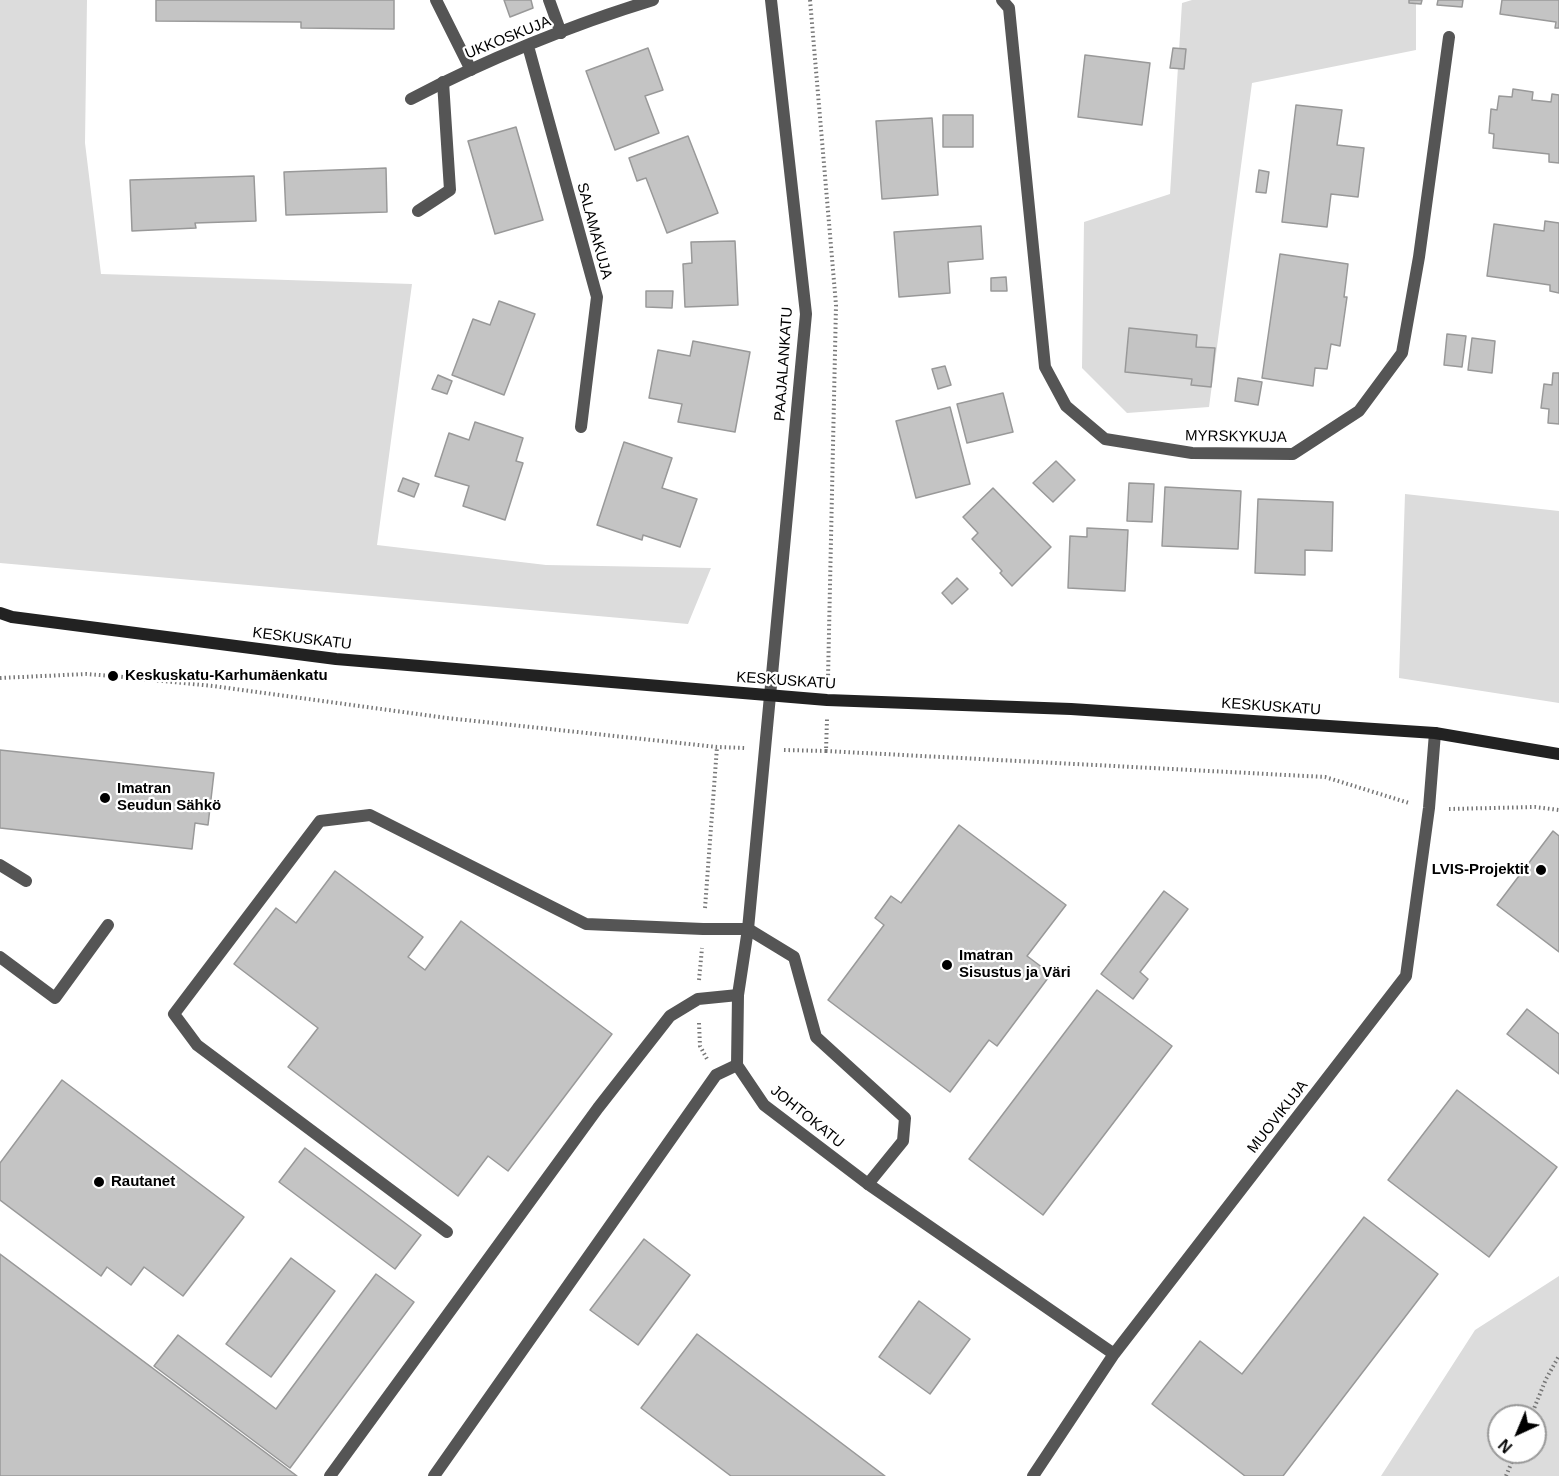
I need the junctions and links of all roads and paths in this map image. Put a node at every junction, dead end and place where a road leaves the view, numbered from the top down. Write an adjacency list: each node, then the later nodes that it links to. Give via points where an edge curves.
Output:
1 (436, 0): 10 (street)
2 (549, 0): 7 (street)
3 (653, 0): 7 (street, UKKOSKUJA)
4 (771, 0): 17 (street, PAAJALANKATU, via 806,314)
5 (810, 0): 18 (path, via 836,305)
6 (1002, 0): 8 (street, MYRSKYKUJA, via 1009,8 1045,367 1066,406 1105,439 1192,453 1293,454 1359,411 1402,353)
7 (561, 33): 9 (street, UKKOSKUJA)
8 (1449, 37)
9 (528, 46): 10 (street, UKKOSKUJA); 14 (street, SALAMAKUJA, via 597,297)
10 (471, 70): 11 (street, UKKOSKUJA)
11 (443, 82): 12 (street, UKKOSKUJA); 13 (street, via 450,190)
12 (411, 99)
13 (418, 211)
14 (581, 427)
15 (4, 616): 17 (main road, KESKUSKATU, via 336,659)
16 (0, 678): 20 (path, via 95,675 213,686 458,719)
17 (769, 695): 18 (main road, KESKUSKATU); 20 (street)
18 (827, 700): 19 (main road, KESKUSKATU, via 1071,709); 21 (path)
19 (1435, 734): 22 (main road, KESKUSKATU); 23 (street, MUOVIKUJA)
20 (764, 749): 21 (path); 28 (street)
21 (826, 751): 23 (path, via 1324,777)
22 (1559, 754)
23 (1429, 808): 24 (path); 34 (street, MUOVIKUJA, via 1406,976)
24 (1559, 810)
25 (0, 865): 26 (street)
26 (26, 881)
27 (108, 925): 29 (street, via 55,998)
28 (748, 929): 30 (street); 32 (street, via 794,957 816,1037 905,1118 903,1141); 33 (street, via 586,924 370,815 320,821 174,1014 197,1045)
29 (0, 957)
30 (738, 995): 31 (street); 37 (street, via 698,999 670,1016 598,1108)
31 (737, 1065): 32 (street, JOHTOKATU, via 764,1105); 38 (street, via 716,1076)
32 (868, 1184): 34 (street, JOHTOKATU)
33 (447, 1232)
34 (1114, 1354): 39 (street, MUOVIKUJA)
35 (1559, 1356): 36 (path)
36 (1536, 1404)
37 (330, 1476)
38 (434, 1476)
39 (1033, 1476)

